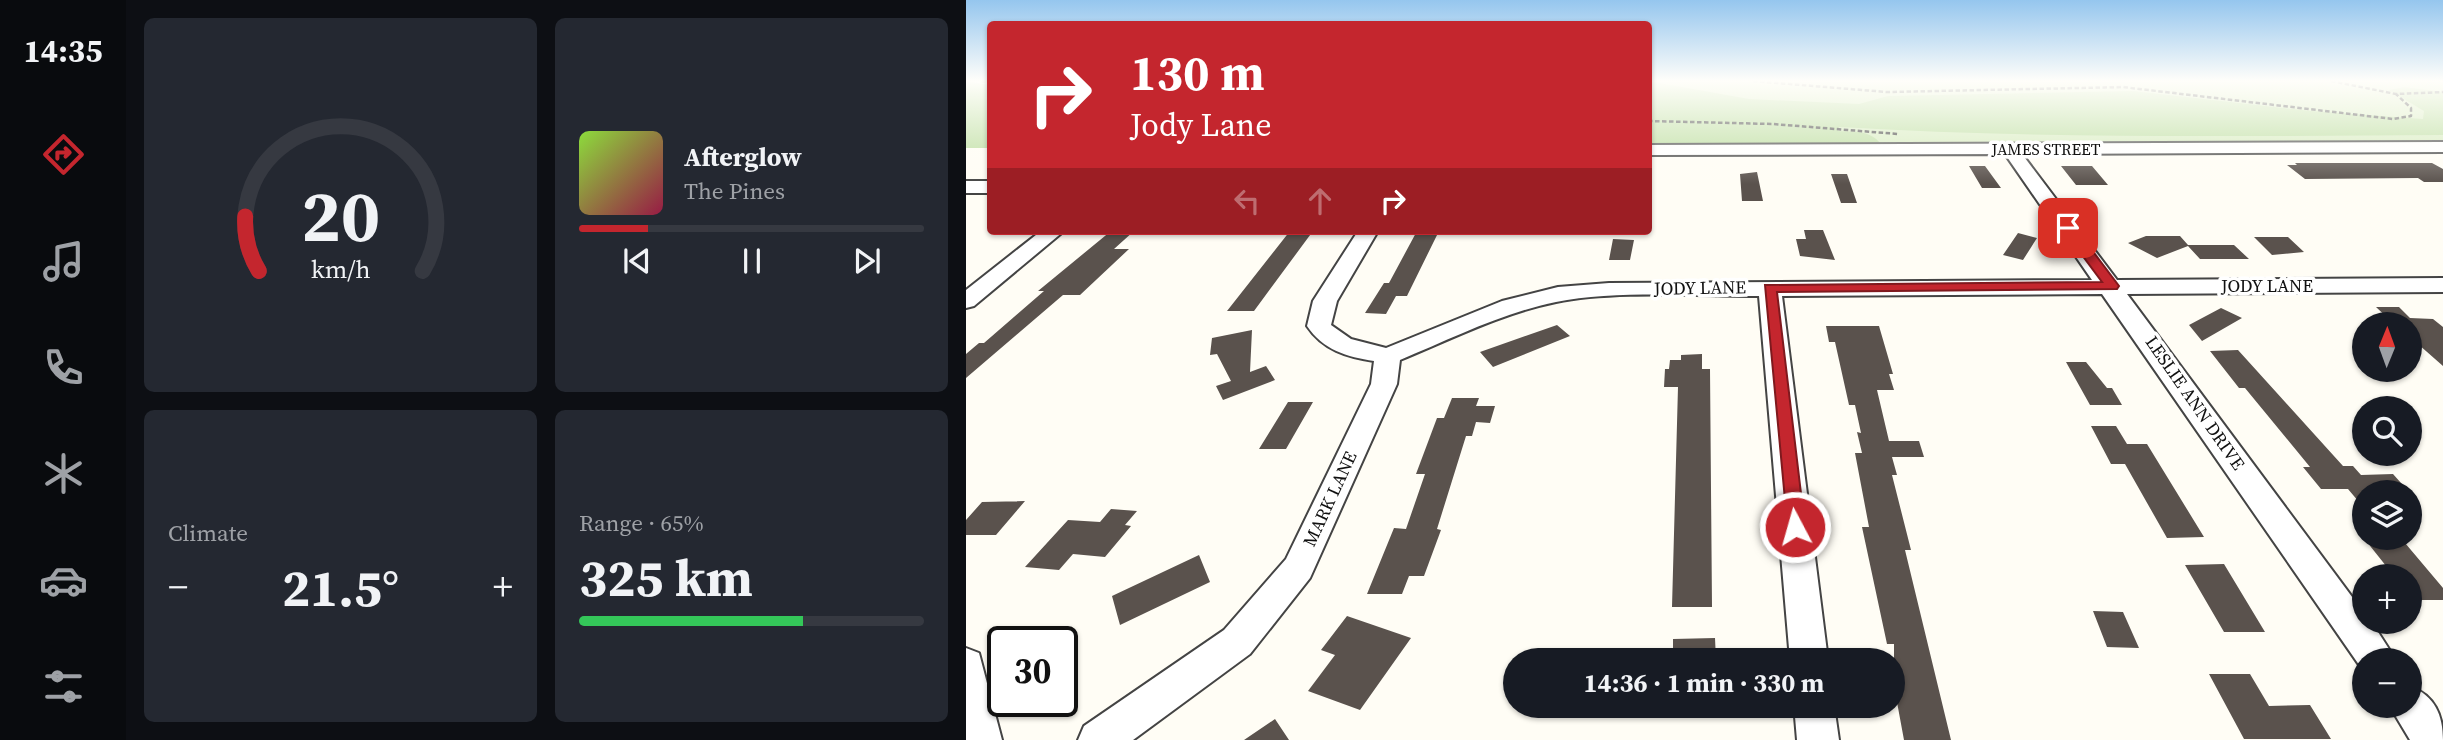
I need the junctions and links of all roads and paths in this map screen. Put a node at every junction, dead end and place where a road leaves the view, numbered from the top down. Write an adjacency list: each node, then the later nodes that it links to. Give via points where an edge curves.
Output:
1 (2364, 116): 2 (path)
2 (2411, 116)
3 (2443, 147): 4 (street, JAMES STREET)
4 (2010, 149): 5 (street, JAMES STREET); 11 (street, LESLIE ANN DRIVE)
5 (1652, 150)
6 (966, 187): 7 (street)
7 (987, 187)
8 (1049, 235): 13 (street)
9 (1366, 235): 14 (street, via 1325,301 1320,326 1330,340 1351,350)
10 (2443, 285): 11 (street, JODY LANE)
11 (2112, 286): 12 (street, JODY LANE); 16 (street, LESLIE ANN DRIVE)
12 (1770, 288): 14 (street, JODY LANE, via 1558,294 1510,306); 15 (street)
13 (966, 301)
14 (1388, 356): 21 (street, MARK LANE, via 1384,384 1298,568 1237,642)
15 (1808, 648)
16 (2368, 648)
17 (966, 665): 20 (street)
18 (1815, 718): 22 (street)
19 (2418, 718): 23 (street)
20 (981, 740)
21 (1099, 740)
22 (1818, 740)
23 (2434, 740)

